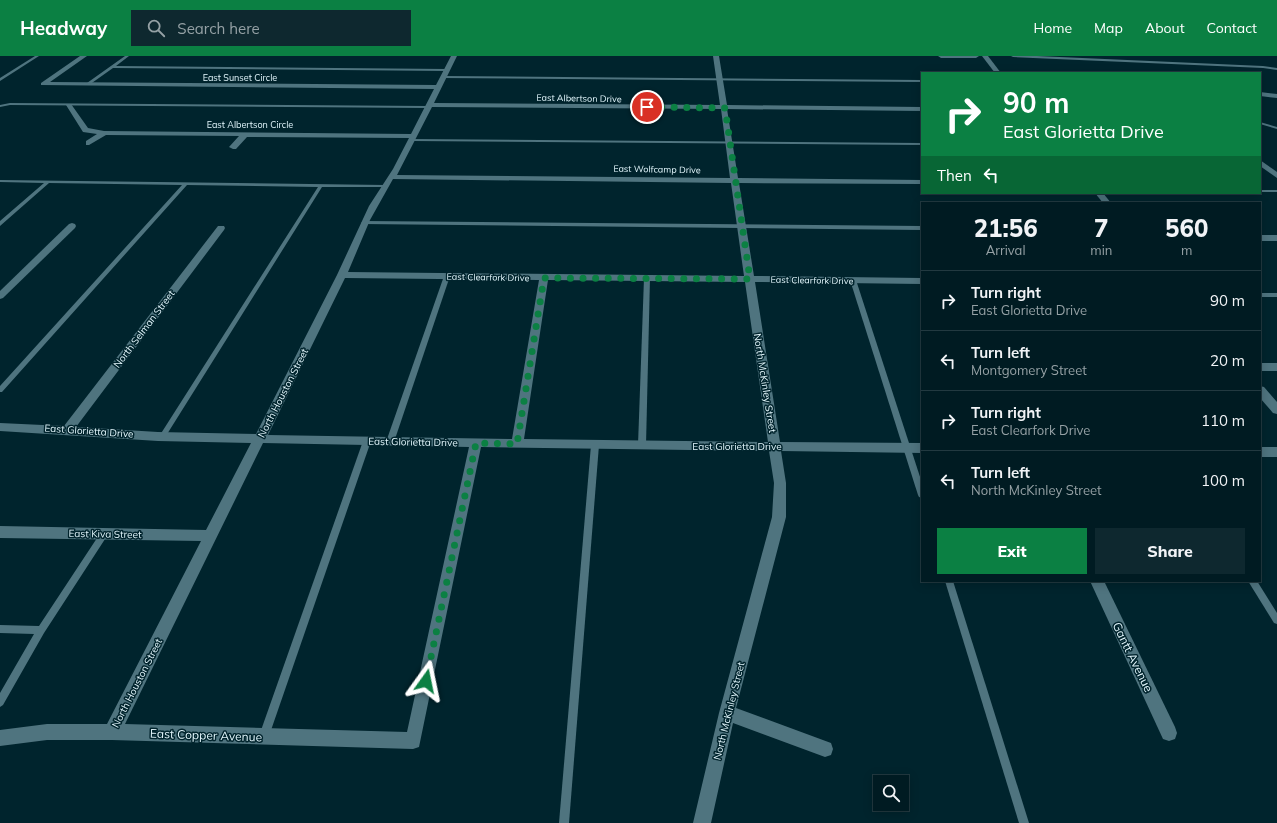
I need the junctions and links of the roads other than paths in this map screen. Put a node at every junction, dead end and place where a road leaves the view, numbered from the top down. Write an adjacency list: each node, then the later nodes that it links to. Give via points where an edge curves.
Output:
1 (37, 56): 15 (lane)
2 (84, 56): 17 (street, East Sunset Circle, via 43,84)
3 (127, 56): 10 (lane)
4 (454, 56): 13 (street, North Houston Street)
5 (716, 56): 14 (street, North McKinley Street)
6 (941, 56): 7 (street)
7 (976, 56)
8 (985, 56): 12 (street)
9 (1013, 56): 11 (lane)
10 (113, 67): 13 (lane); 17 (lane)
11 (1277, 69)
12 (997, 72)
13 (443, 78): 14 (lane); 17 (street, East Sunset Circle); 22 (street, North Houston Street)
14 (720, 79): 16 (lane); 23 (street, North McKinley Street)
15 (0, 80)
16 (921, 81)
17 (88, 84)
18 (1261, 94): 19 (street)
19 (1277, 96)
20 (69, 104): 21 (lane); 22 (lane); 27 (street, East Albertson Circle, via 86,130)
21 (0, 106)
22 (428, 106): 23 (street, East Albertson Drive); 29 (street, North Houston Street)
23 (725, 108): 24 (street, East Albertson Drive); 30 (street, North McKinley Street)
24 (921, 110)
25 (1261, 123): 26 (lane)
26 (1277, 128)
27 (104, 133): 28 (street, East Albertson Circle); 31 (street)
28 (244, 135): 29 (street, East Albertson Circle); 33 (street)
29 (413, 138): 30 (lane); 39 (street, North Houston Street)
30 (729, 142): 32 (lane); 36 (street, North McKinley Street)
31 (89, 143)
32 (921, 144)
33 (233, 147)
34 (1261, 163): 35 (street)
35 (1277, 176)
36 (736, 180): 39 (street, East Wolfcamp Drive); 40 (street, East Wolfcamp Drive); 50 (street, North McKinley Street)
37 (0, 181): 38 (lane)
38 (49, 181): 41 (lane); 48 (lane)
39 (388, 181): 42 (lane); 47 (street, North Houston Street)
40 (921, 182)
41 (186, 183): 42 (lane); 67 (lane)
42 (321, 185): 72 (lane)
43 (1261, 191): 44 (lane)
44 (1277, 191)
45 (1100, 194): 46 (street)
46 (1106, 202)
47 (364, 223): 50 (lane); 55 (street, North Houston Street)
48 (0, 224)
49 (72, 226): 64 (street)
50 (742, 226): 52 (lane); 59 (street, North McKinley Street)
51 (221, 228): 71 (street, North Selman Street)
52 (921, 228)
53 (1261, 238): 54 (street)
54 (1277, 238)
55 (342, 275): 56 (street, East Clearfork Drive); 73 (street, North Houston Street)
56 (447, 276): 57 (street, East Clearfork Drive); 75 (lane)
57 (544, 278): 58 (street, East Clearfork Drive); 77 (street)
58 (648, 278): 59 (street, East Clearfork Drive); 79 (lane)
59 (750, 279): 60 (street, East Clearfork Drive); 80 (street, North McKinley Street)
60 (853, 280): 61 (street, East Clearfork Drive); 81 (lane)
61 (921, 281)
62 (1261, 295): 63 (lane)
63 (1277, 295)
64 (0, 296)
65 (1261, 367): 66 (street)
66 (1277, 367)
67 (0, 390)
68 (1261, 391): 69 (street)
69 (1277, 410)
70 (0, 427): 71 (street, East Glorietta Drive)
71 (67, 430): 72 (street, East Glorietta Drive)
72 (162, 437): 73 (street, East Glorietta Drive)
73 (260, 439): 74 (street, East Glorietta Drive); 88 (street, North Houston Street)
74 (367, 441): 75 (street, East Glorietta Drive); 99 (lane)
75 (390, 442): 76 (street, East Glorietta Drive)
76 (476, 443): 77 (street, East Glorietta Drive); 99 (street, East Copper Avenue, via 413,741)
77 (517, 444): 78 (street, East Glorietta Drive)
78 (595, 445): 79 (street, East Glorietta Drive); 102 (lane)
79 (642, 445): 80 (street, East Glorietta Drive)
80 (775, 446): 81 (street, East Glorietta Drive); 96 (street, North McKinley Street, via 780,482 779,517)
81 (908, 448): 82 (street, East Glorietta Drive); 85 (lane)
82 (921, 448)
83 (1261, 452): 84 (street)
84 (1277, 452)
85 (921, 492)
86 (0, 532): 87 (street, East Kiva Street)
87 (104, 534): 88 (street, East Kiva Street); 94 (lane)
88 (210, 536): 97 (street, North Houston Street)
89 (949, 582): 104 (lane)
90 (1097, 582): 98 (street, Gantt Avenue)
91 (1253, 582): 92 (lane)
92 (1277, 620)
93 (0, 629): 94 (lane)
94 (41, 630): 95 (lane)
95 (0, 702)
96 (728, 713): 101 (street); 103 (street, North McKinley Street)
97 (112, 732): 99 (street, East Copper Avenue); 100 (street, East Copper Avenue, via 47,732)
98 (1169, 733)
99 (264, 736)
100 (0, 738)
101 (825, 749)
102 (564, 823)
103 (702, 823)
104 (1024, 823)

